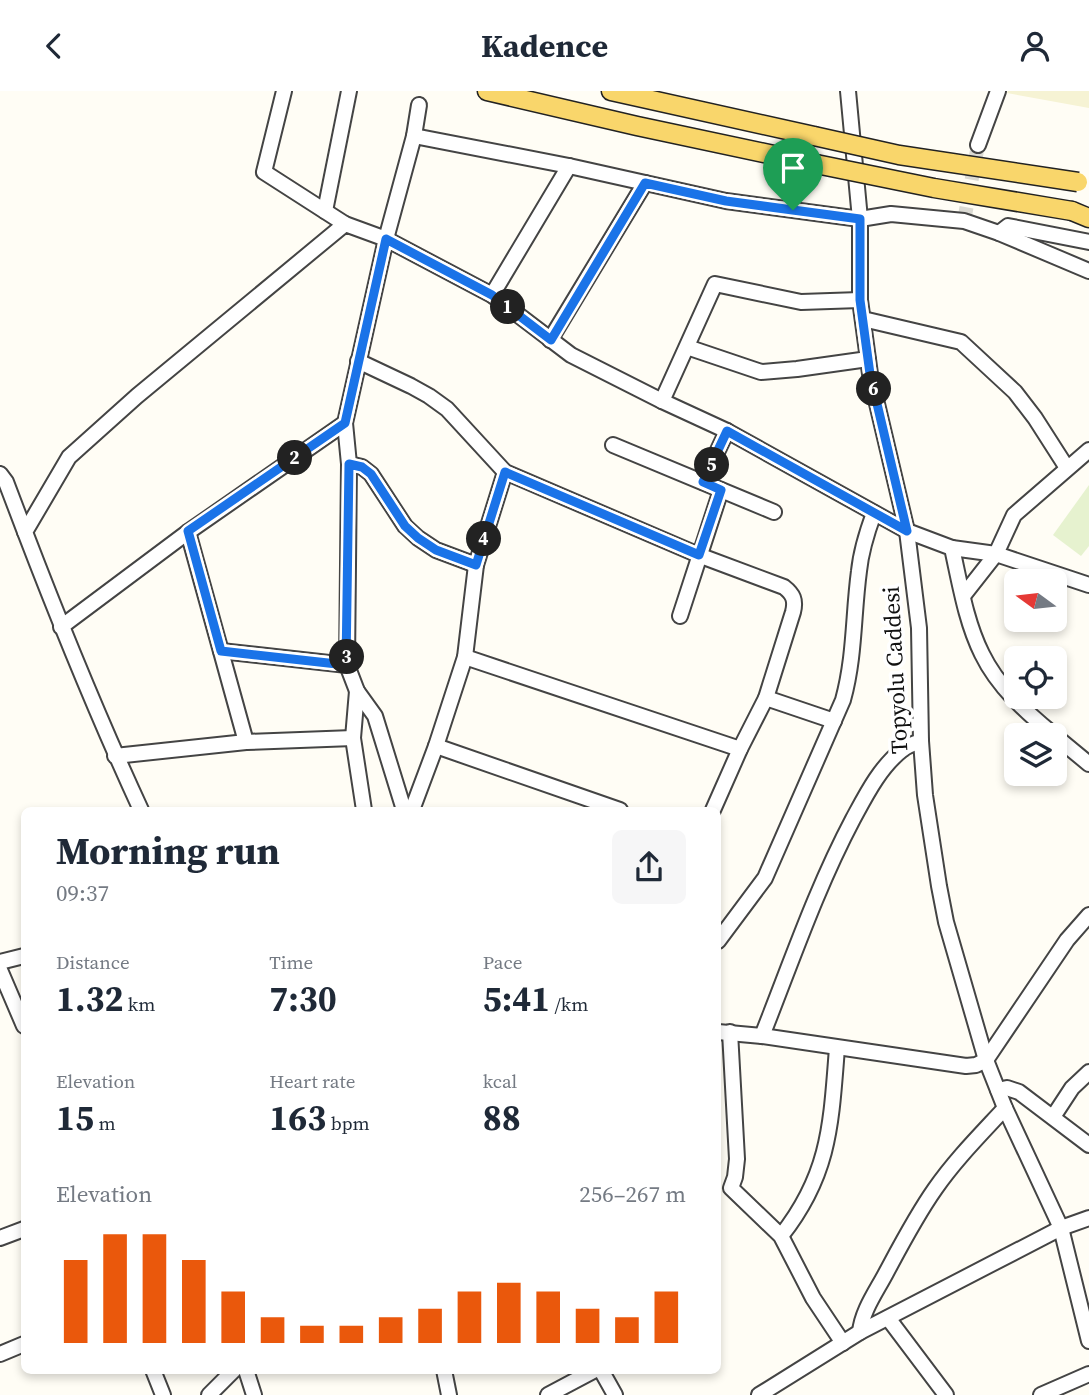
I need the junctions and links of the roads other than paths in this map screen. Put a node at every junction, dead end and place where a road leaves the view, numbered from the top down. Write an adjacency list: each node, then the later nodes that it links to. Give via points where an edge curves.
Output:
1 (284, 91): 13 (street, via 264,172)
2 (349, 91): 13 (street)
3 (487, 91): 14 (main road, bridge, via 816,165)
4 (611, 91): 11 (main road, bridge, via 899,155)
5 (848, 91): 16 (street, Topyolu Caddesi)
6 (998, 91): 9 (street)
7 (419, 105): 8 (street)
8 (414, 136): 10 (street); 19 (street)
9 (978, 145)
10 (569, 166): 12 (street); 22 (street)
11 (1085, 181)
12 (645, 183): 16 (street, via 726,201); 25 (street)
13 (325, 211): 17 (street)
14 (1081, 211): 15 (main road)
15 (1089, 218)
16 (860, 219): 18 (street, via 891,214 940,218); 23 (street, Topyolu Caddesi)
17 (345, 224): 19 (street); 44 (street, via 69,457)
18 (999, 233): 20 (street, via 1008,226); 21 (street)
19 (386, 239): 22 (street); 28 (street)
20 (1089, 242)
21 (1089, 271)
22 (492, 295): 25 (street)
23 (860, 300): 24 (street, Topyolu Caddesi); 26 (street, via 801,302 715,284)
24 (863, 319): 27 (street, Topyolu Caddesi); 35 (street, via 961,342 1015,392)
25 (551, 340): 29 (street, via 571,355)
26 (687, 347): 27 (street, via 761,372); 29 (street)
27 (868, 359): 43 (street, Topyolu Caddesi)
28 (358, 361): 30 (street); 36 (street, via 447,409)
29 (662, 401): 31 (street)
30 (345, 423): 34 (street); 42 (street)
31 (727, 431): 38 (street); 41 (street)
32 (613, 445): 38 (street)
33 (1089, 450): 35 (street)
34 (349, 464): 48 (street, via 371,474 418,538); 55 (street)
35 (1067, 468): 46 (street, via 1014,515)
36 (505, 472): 47 (street); 48 (street)
37 (0, 474): 44 (street)
38 (703, 482): 39 (street)
39 (721, 490): 40 (street); 47 (street)
40 (774, 512)
41 (874, 513): 43 (street); 58 (street, via 862,551 849,679)
42 (188, 531): 52 (street); 53 (street)
43 (907, 531): 45 (street); 61 (street, Topyolu Caddesi, via 919,628)
44 (24, 533): 52 (street)
45 (952, 548): 46 (street); 50 (street)
46 (996, 554): 49 (street); 50 (street)
47 (699, 555): 51 (street); 57 (street, via 784,587 793,597 793,612)
48 (476, 565): 54 (street)
49 (1089, 586)
50 (962, 596): 59 (street, via 978,646 993,674)
51 (680, 616)
52 (61, 627): 66 (street)
53 (221, 651): 55 (street); 62 (street)
54 (465, 657): 64 (street); 65 (street)
55 (346, 665): 56 (street)
56 (358, 691): 60 (street); 70 (street, via 375,716)
57 (766, 698): 58 (street); 65 (street)
58 (834, 721): 75 (street, via 765,878)
59 (1042, 723)
60 (353, 738): 62 (street); 69 (street)
61 (921, 741): 81 (street, via 888,764 864,798 810,909); 83 (street, Topyolu Caddesi, via 931,841 946,922)
62 (246, 742): 66 (street)
63 (1067, 743): 67 (street)
64 (436, 746): 71 (street); 72 (street)
65 (740, 749): 73 (street)
66 (116, 756): 68 (street)
67 (1087, 756)
68 (140, 807)
69 (364, 807)
70 (403, 807)
71 (413, 807)
72 (611, 807)
73 (714, 807)
74 (1089, 915): 83 (street)
75 (721, 937)
76 (21, 957): 77 (street)
77 (0, 962)
78 (0, 971): 79 (street)
79 (21, 1019)
80 (724, 1032): 81 (street); 89 (street, via 737,1159 735,1177)
81 (762, 1036): 82 (street)
82 (837, 1048): 83 (street, via 966,1066); 93 (street, via 832,1119 820,1167 805,1202)
83 (986, 1060): 85 (street, Topyolu Caddesi)
84 (1089, 1072): 87 (street)
85 (998, 1090): 86 (street, Topyolu Caddesi); 87 (street, via 1019,1092)
86 (1005, 1108): 91 (street, Topyolu Caddesi); 96 (street, via 934,1190 873,1297)
87 (1053, 1117): 88 (street)
88 (1089, 1145)
89 (724, 1188): 93 (street)
90 (1089, 1218): 91 (street)
91 (1061, 1228): 95 (street); 97 (street, Topyolu Caddesi)
92 (21, 1230): 94 (street)
93 (781, 1236): 98 (street)
94 (0, 1238)
95 (888, 1318): 96 (street); 115 (street)
96 (860, 1332): 98 (street)
97 (1089, 1341)
98 (843, 1343): 114 (street)
99 (21, 1345): 100 (street)
100 (0, 1354)
101 (155, 1374): 108 (street)
102 (230, 1374): 109 (street)
103 (247, 1374): 110 (street)
104 (445, 1374): 111 (street)
105 (587, 1374): 112 (street)
106 (603, 1374): 113 (street)
107 (1089, 1374): 116 (street)
108 (163, 1395)
109 (209, 1395)
110 (254, 1395)
111 (449, 1395)
112 (548, 1395)
113 (615, 1395)
114 (760, 1395)
115 (946, 1395)
116 (1041, 1395)

